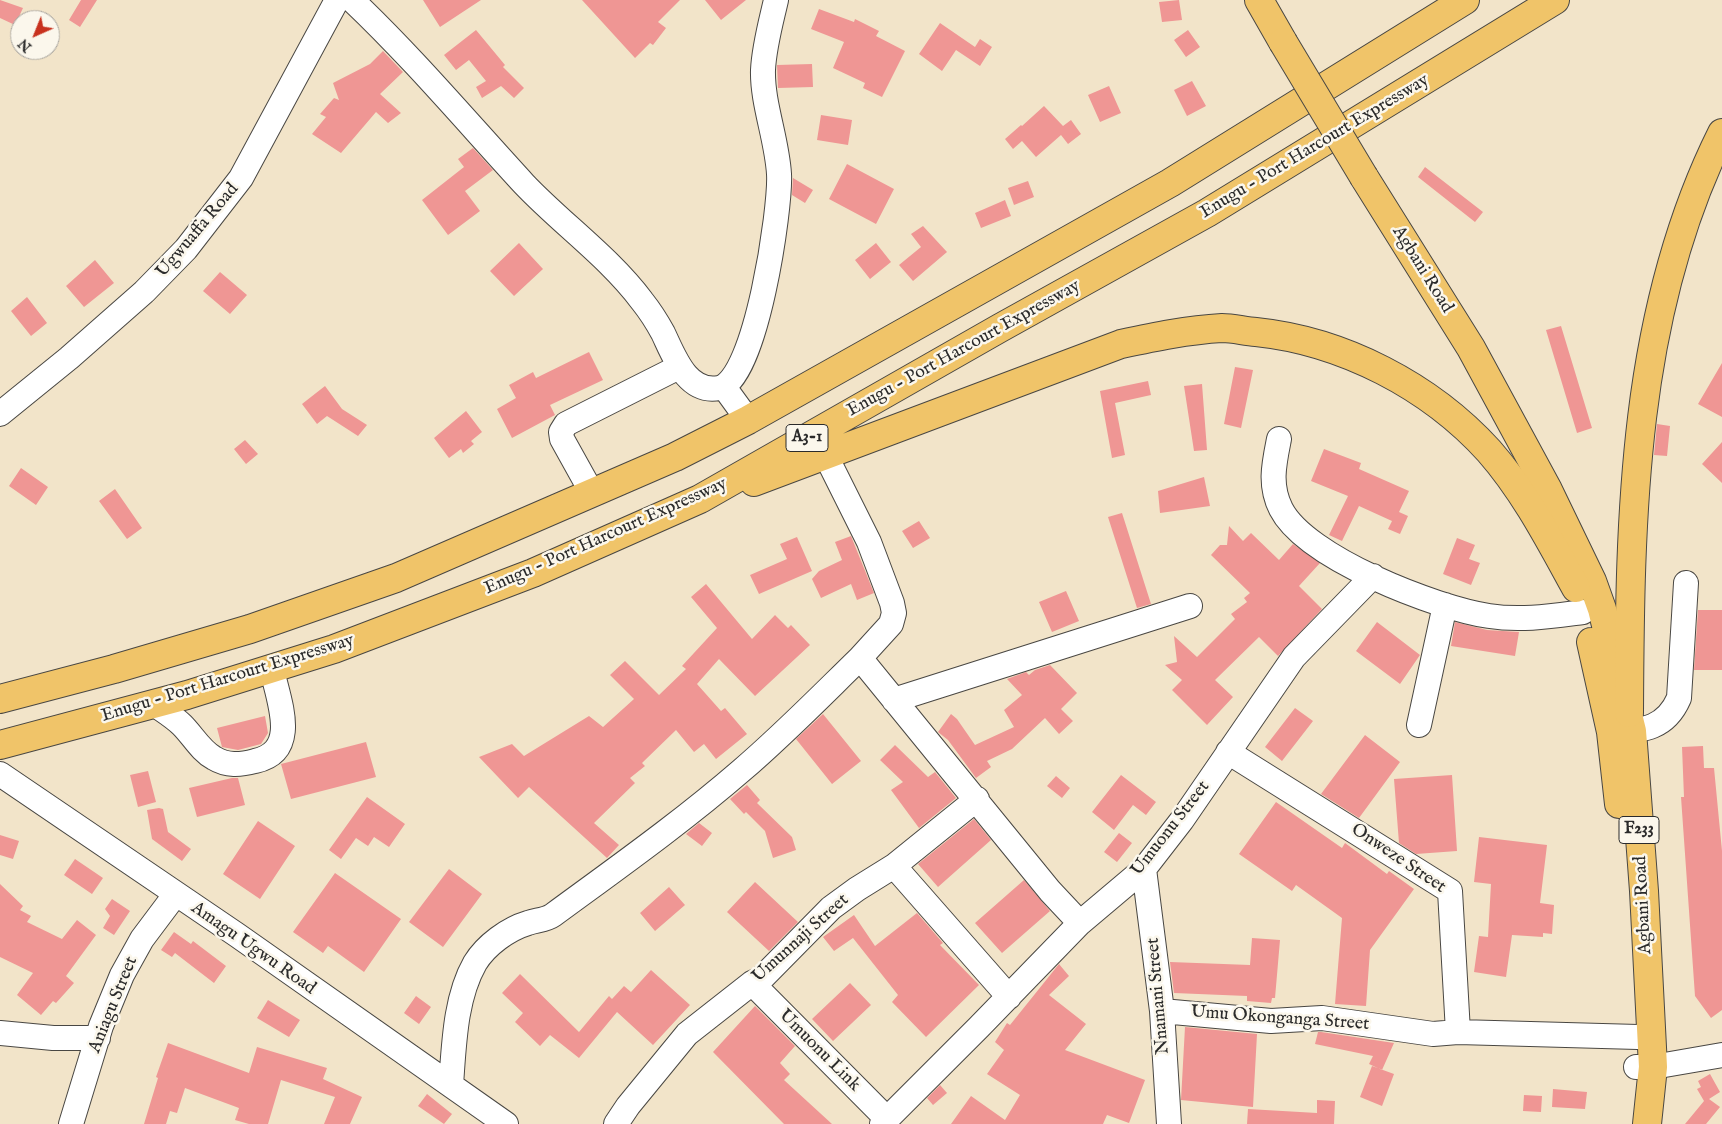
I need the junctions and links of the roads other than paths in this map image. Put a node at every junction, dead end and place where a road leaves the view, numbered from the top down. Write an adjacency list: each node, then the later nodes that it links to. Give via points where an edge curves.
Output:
1 (337, 0): 10 (street, Ugwuaffa Road, via 241,178 186,249 144,292)
2 (352, 0): 8 (street, via 424,73 524,184 627,283 661,331)
3 (776, 0): 9 (street, via 763,84 775,138 779,174 778,211 753,333 743,359)
4 (1259, 0): 16 (main road, Agbani Road, bridge, via 1470,348)
5 (1465, 0): 11 (main road, A3-1, via 1170,183)
6 (1555, 0): 15 (main road, Enugu - Port Harcourt Expressway / A3-1, via 1207,213)
7 (1722, 133): 28 (main road, via 1694,198 1670,273 1647,374 1632,516)
8 (679, 367): 9 (street, via 694,382 706,388); 14 (street, via 572,420 563,428 562,439)
9 (724, 387): 11 (street)
10 (0, 414)
11 (748, 420): 14 (main road, A3-1)
12 (1278, 439): 17 (street, via 1272,477 1280,508 1291,525 1314,545)
13 (825, 454): 15 (main road, via 774,476); 19 (main road, via 1121,344 1180,332 1224,328 1282,334 1328,346 1372,364 1470,432 1510,477 1541,526); 22 (street, via 868,542 894,614 891,624)
14 (592, 494): 24 (main road, A3-1, via 396,578 250,629)
15 (700, 499): 23 (main road, Enugu - Port Harcourt Expressway / A3-1, via 533,573 334,650)
16 (1575, 546): 19 (main road, Agbani Road / F233); 28 (main road, Agbani Road / F233, via 1602,609)
17 (1373, 576): 20 (street); 30 (street, Umuonu Street, via 1294,657)
18 (1686, 583): 28 (street, via 1679,698 1673,713 1660,723)
19 (1580, 600): 20 (street, via 1521,619 1490,616); 28 (main road, Agbani Road / F233, via 1598,666)
20 (1445, 605): 27 (street)
21 (1190, 606): 25 (street)
22 (860, 658): 25 (street); 46 (street, via 743,769 690,813 550,917 520,926 485,950 465,986 457,1024)
23 (272, 670): 26 (main road, Enugu - Port Harcourt Expressway / A3-1); 26 (street, via 283,721 282,735 274,754 263,760 225,764 212,758 181,724)
24 (0, 699)
25 (894, 700): 32 (street)
26 (154, 704): 29 (main road, Enugu - Port Harcourt Expressway / A3-1)
27 (1419, 725)
28 (1624, 726): 42 (main road, Agbani Road / F233, via 1629,898); 45 (main road, Agbani Road / F233, via 1644,891)
29 (0, 744)
30 (1228, 752): 34 (street, Umuonu Street); 40 (street, Onweze Street, via 1450,891)
31 (0, 774): 35 (street, Amagu Ugwu Road)
32 (977, 799): 33 (street, Umunnaji Street); 36 (street, via 1050,891)
33 (894, 866): 37 (street, Umunnaji Street, via 831,908 761,980); 38 (street)
34 (1144, 869): 36 (street, Umuonu Street); 39 (street, Nnamani Street)
35 (175, 895): 43 (street, Aniagu Street, via 142,939 122,975); 46 (street, Amagu Ugwu Road)
36 (1080, 923): 38 (street, Umuonu Street)
37 (752, 983): 47 (street, Umuonu Link); 50 (street, Umunnaji Street, via 687,1034)
38 (1009, 997): 47 (street, Umuonu Street)
39 (1162, 1011): 40 (street, Umu Okonganga Street, via 1271,1021 1322,1018 1433,1034); 51 (street, Nnamani Street)
40 (1458, 1032): 42 (street, Umu Okonganga Street)
41 (0, 1033): 43 (street)
42 (1638, 1037): 45 (main road, Agbani Road / F233)
43 (98, 1038): 49 (street, Aniagu Street)
44 (1722, 1056): 45 (street)
45 (1645, 1067): 52 (main road, Agbani Road / F233); 53 (main road, Agbani Road / F233)
46 (451, 1084): 48 (street, Amagu Ugwu Road)
47 (884, 1121)
48 (502, 1123)
49 (71, 1124)
50 (616, 1124)
51 (1168, 1124)
52 (1630, 1124)
53 (1648, 1124)

